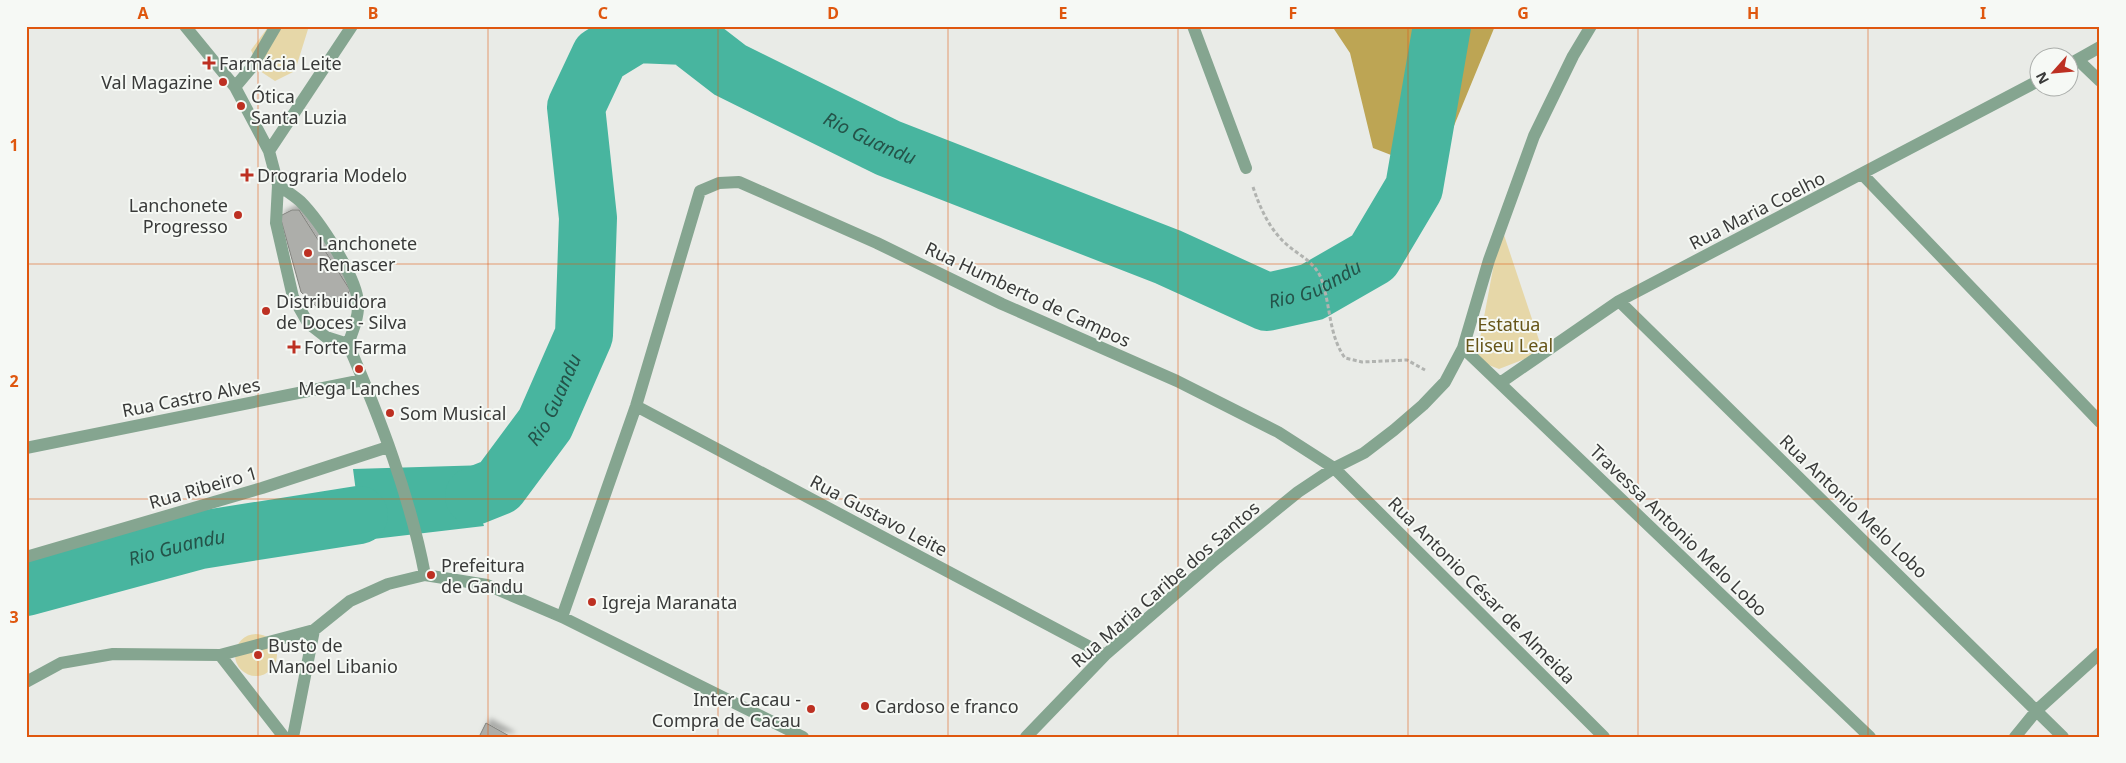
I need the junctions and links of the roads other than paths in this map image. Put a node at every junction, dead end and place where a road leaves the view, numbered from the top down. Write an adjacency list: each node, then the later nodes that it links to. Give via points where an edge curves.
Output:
1 (185, 26): 11 (street)
2 (276, 26): 11 (street, via 252,67)
3 (352, 26): 12 (street)
4 (1193, 26): 13 (street)
5 (1591, 26): 18 (street, Rua Maria Caribe dos Santos, via 1534,136 1489,260)
6 (2100, 47): 7 (street)
7 (2078, 60)
8 (2078, 66): 9 (street)
9 (2100, 81)
10 (2028, 86): 14 (street, Rua Maria Coelho)
11 (235, 87): 12 (street)
12 (269, 151): 15 (street)
13 (1246, 168)
14 (1863, 175): 16 (street, Rua Maria Coelho); 22 (street)
15 (278, 185): 17 (street, via 314,218 354,280 358,304); 17 (street, via 276,223 293,296 308,323 326,337)
16 (1619, 302): 20 (street, Rua Maria Coelho); 34 (street, Rua Antonio Melo Lobo)
17 (348, 344): 19 (street)
18 (1464, 348): 20 (street, Travessa Antonio Melo Lobo); 25 (street, Rua Maria Caribe dos Santos, via 1444,382 1423,405 1364,453)
19 (363, 380): 23 (street); 24 (street, Rua Castro Alves)
20 (1500, 383): 40 (street, Travessa Antonio Melo Lobo)
21 (636, 406): 25 (street, Rua Humberto de Campos, via 700,191 718,182 739,182 1177,381 1278,432); 28 (street); 32 (street, Rua Gustavo Leite)
22 (2100, 422)
23 (388, 447): 26 (street, Rua Ribeiro 1, via 262,488); 27 (street)
24 (26, 448)
25 (1334, 468): 32 (street, Rua Maria Caribe dos Santos, via 1298,492); 39 (street, Rua Antonio César de Almeida)
26 (26, 557)
27 (425, 576): 28 (street, via 487,585); 29 (street, via 388,584 350,601)
28 (562, 617): 37 (street)
29 (314, 630): 31 (street); 36 (street)
30 (2100, 653): 34 (street)
31 (220, 655): 33 (street, via 113,654 61,663); 35 (street)
32 (1106, 655): 38 (street, Rua Maria Caribe dos Santos)
33 (26, 682)
34 (2038, 710): 41 (street); 42 (street, Rua Antonio Melo Lobo)
35 (284, 737)
36 (293, 737)
37 (803, 737)
38 (1026, 737)
39 (1604, 737)
40 (1870, 737)
41 (2015, 737)
42 (2063, 737)

